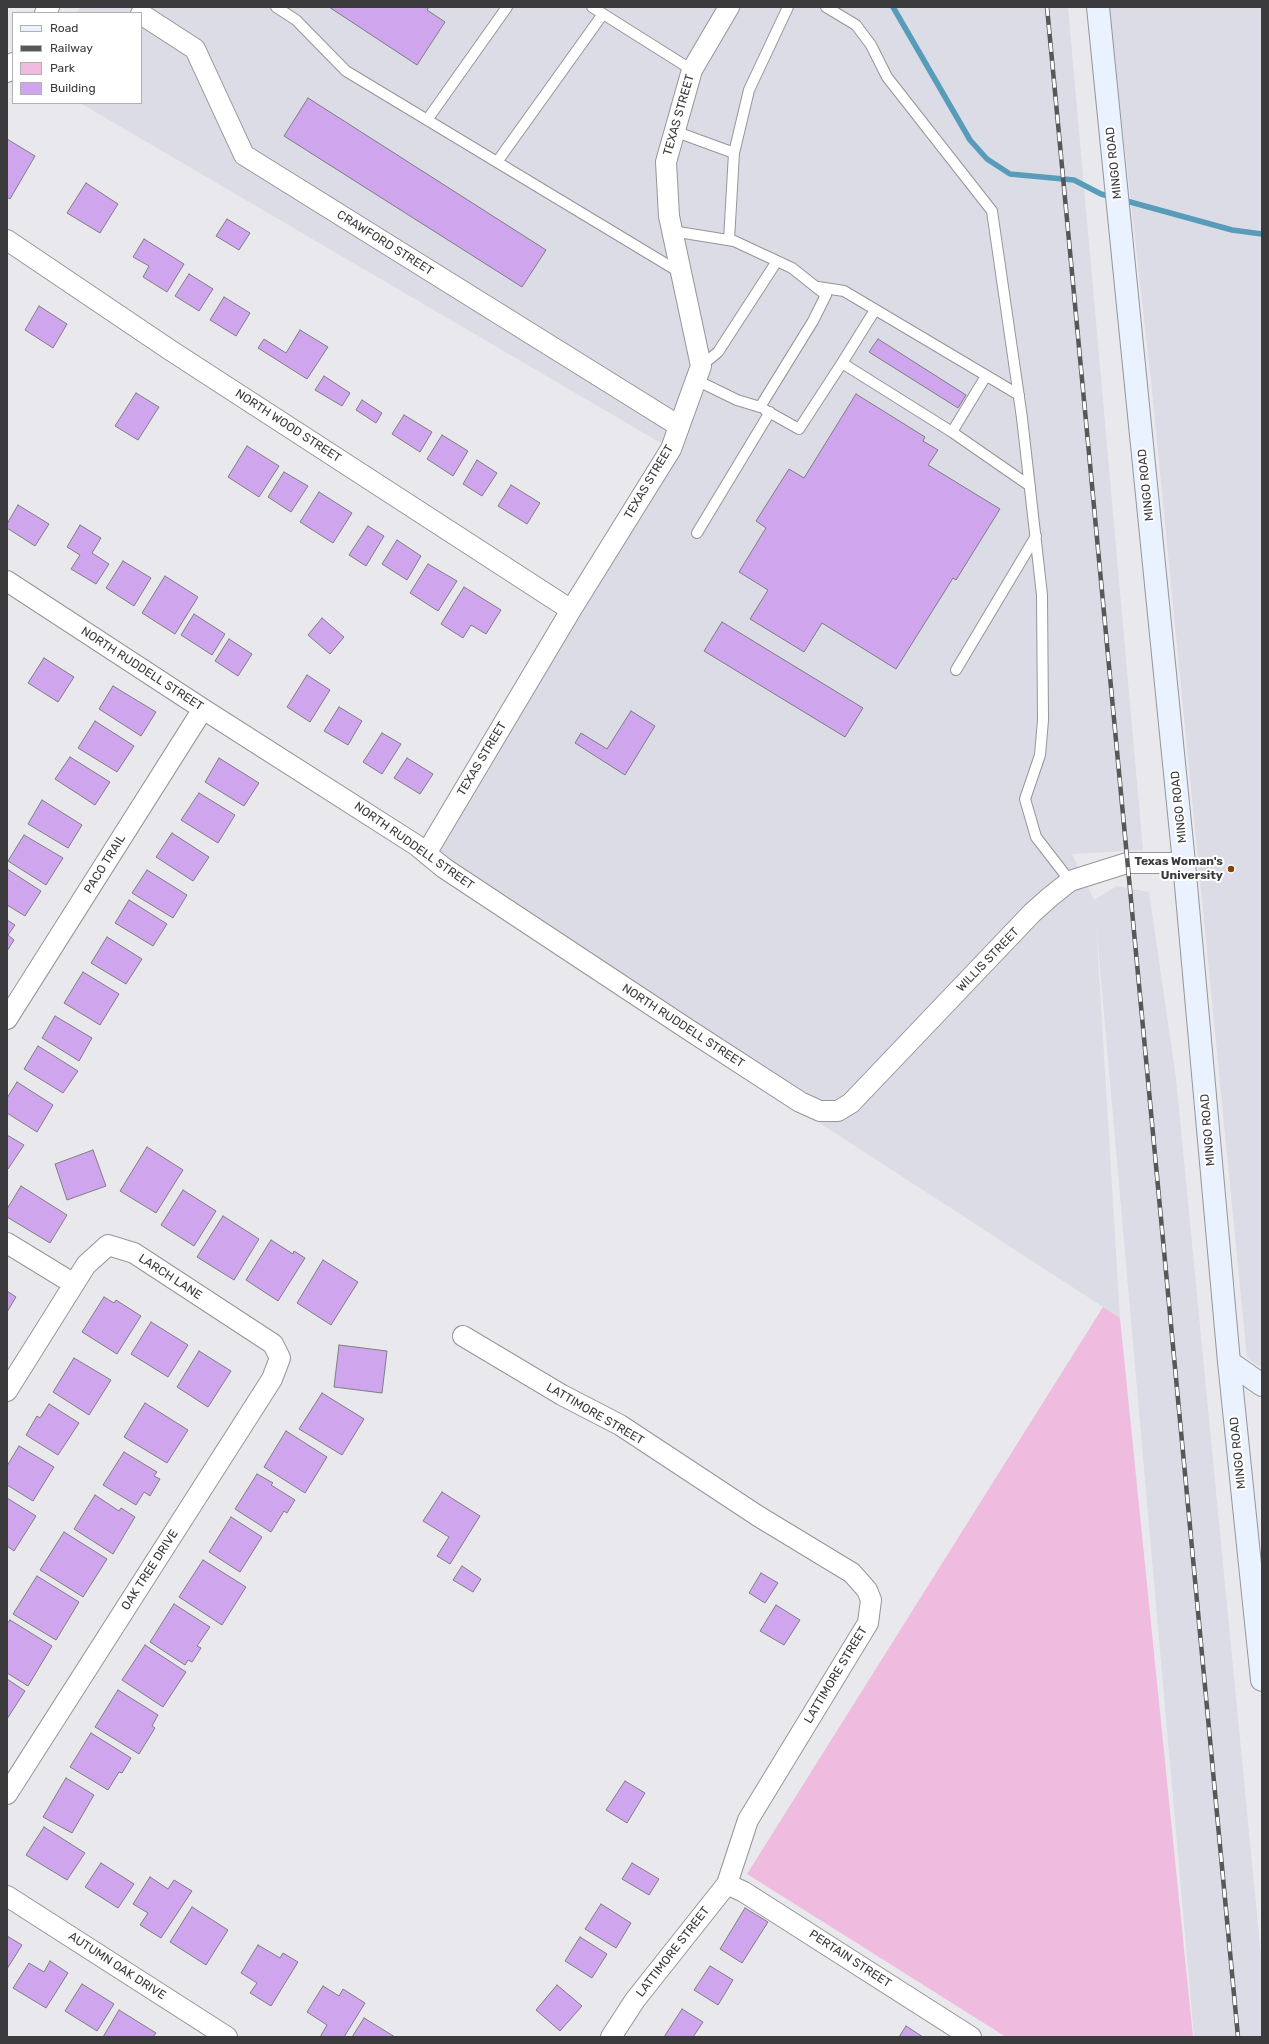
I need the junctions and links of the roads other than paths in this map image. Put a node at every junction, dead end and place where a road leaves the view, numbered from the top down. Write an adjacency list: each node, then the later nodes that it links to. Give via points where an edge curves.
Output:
1 (276, 7): 11 (lane, via 296,20 346,72)
2 (507, 7): 11 (lane)
3 (592, 7): 9 (lane)
4 (729, 7): 10 (street, TEXAS STREET)
5 (788, 7): 13 (lane, via 749,90)
6 (826, 7): 25 (lane, via 856,25 871,45 887,77 992,211)
7 (1098, 7): 38 (street, MINGO ROAD)
8 (142, 14): 28 (street, CRAWFORD STREET, via 195,49 244,155)
9 (603, 14): 10 (lane); 14 (lane)
10 (692, 70): 12 (street, TEXAS STREET)
11 (426, 120): 14 (lane)
12 (674, 130): 13 (lane); 15 (street, TEXAS STREET, via 666,162)
13 (734, 154): 17 (lane)
14 (497, 162): 19 (lane)
15 (672, 231): 17 (lane); 19 (street, TEXAS STREET)
16 (7, 240): 34 (street, NORTH WOOD STREET, via 170,350)
17 (729, 240): 18 (lane)
18 (777, 261): 20 (lane, via 792,268); 23 (lane, via 718,352)
19 (681, 273): 23 (street, TEXAS STREET)
20 (815, 286): 21 (lane, via 844,291); 26 (lane, via 826,295)
21 (875, 310): 22 (lane); 24 (lane)
22 (842, 363): 27 (lane, via 799,429); 29 (lane)
23 (698, 373): 26 (lane, via 737,400); 28 (street, TEXAS STREET)
24 (986, 376): 25 (lane); 29 (lane)
25 (1019, 395): 30 (lane)
26 (760, 407): 27 (lane)
27 (770, 412): 31 (lane)
28 (679, 426): 34 (street, TEXAS STREET, via 671,449)
29 (952, 432): 30 (lane)
30 (1030, 486): 32 (lane)
31 (697, 534)
32 (1036, 536): 35 (lane); 39 (lane, via 1042,595 1043,720 1040,755 1025,800 1036,837)
33 (8, 584): 36 (street, NORTH RUDDELL STREET)
34 (571, 610): 37 (street, TEXAS STREET)
35 (956, 670)
36 (203, 709): 37 (street, NORTH RUDDELL STREET); 40 (street, PACO TRAIL)
37 (427, 852): 41 (street, NORTH RUDDELL STREET, via 444,868 682,1026 800,1102)
38 (1184, 863): 39 (street, WILLIS STREET, via 1127,863); 46 (street, MINGO ROAD)
39 (1070, 882): 41 (street, WILLIS STREET, via 1032,913 851,1103 838,1110)
40 (7, 1019)
41 (820, 1111)
42 (7, 1243): 43 (street)
43 (74, 1284): 45 (street, LARCH LANE, via 86,1265 108,1245 134,1252); 48 (street)
44 (463, 1336): 51 (street, LATTIMORE STREET, via 562,1395 620,1425 758,1516 852,1573 868,1590 871,1600 868,1623 748,1820)
45 (273, 1344): 50 (street, OAK TREE DRIVE, via 280,1358 272,1379)
46 (1229, 1362): 47 (street); 49 (street, MINGO ROAD)
47 (1262, 1385)
48 (7, 1390)
49 (1262, 1680)
50 (7, 1794)
51 (727, 1884): 54 (street, LATTIMORE STREET, via 635,2000); 55 (street, PERTAIN STREET, via 744,1892)
52 (7, 1896): 53 (street, AUTUMN OAK DRIVE)
53 (227, 2037)
54 (611, 2037)
55 (971, 2037)

